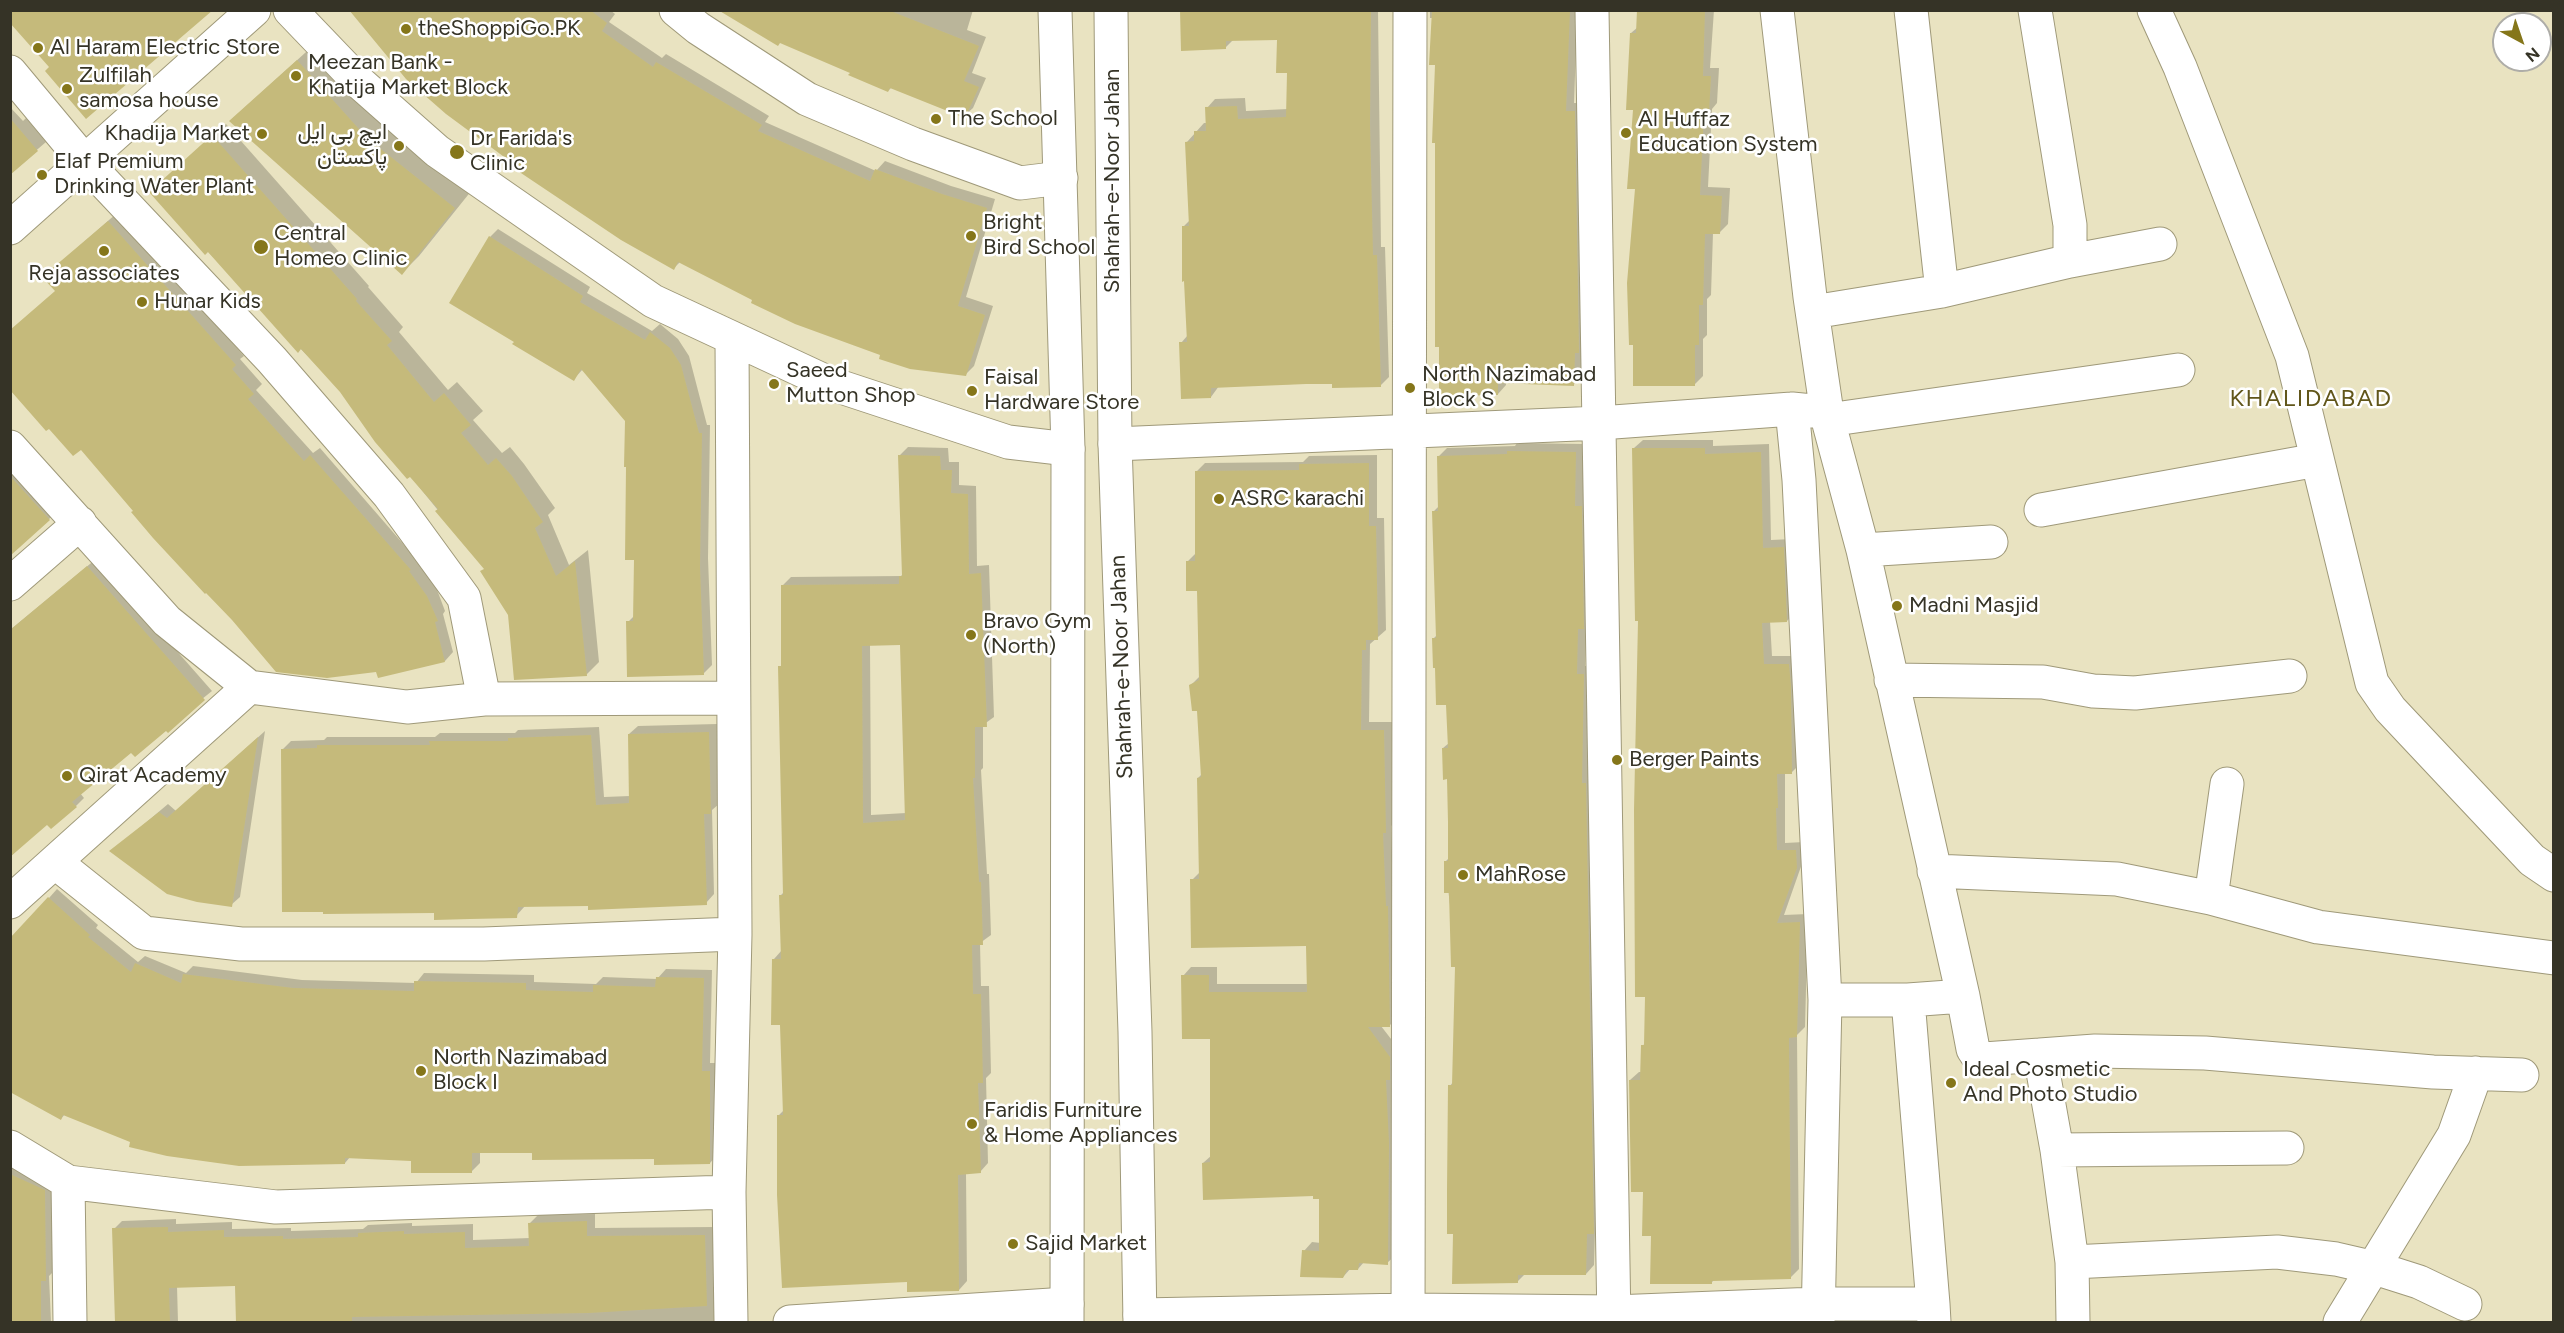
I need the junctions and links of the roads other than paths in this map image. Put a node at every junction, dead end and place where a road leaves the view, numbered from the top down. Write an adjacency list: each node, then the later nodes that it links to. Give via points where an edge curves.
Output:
1 (254, 10): 13 (street)
2 (290, 10): 20 (street, via 360,83 437,151 654,301)
3 (676, 10): 14 (street, via 807,99 1020,183)
4 (1056, 10): 14 (street)
5 (1112, 10): 26 (street, Shahrah-e-Noor Jahan)
6 (1410, 10): 25 (street)
7 (1592, 10): 24 (street)
8 (1777, 10): 19 (street)
9 (1911, 10): 18 (street)
10 (2035, 10): 17 (street, via 2070,225)
11 (2154, 10): 29 (street, via 2180,67 2292,356)
12 (10, 72): 13 (street)
13 (85, 162): 15 (street); 39 (street, via 272,360 389,495 464,598)
14 (1062, 178): 28 (street)
15 (10, 228)
16 (2160, 244): 17 (street)
17 (2070, 261): 18 (street)
18 (1942, 291): 19 (street)
19 (1813, 312): 23 (street)
20 (732, 339): 28 (street, via 829,383 934,418 1008,442); 38 (street)
21 (2178, 370): 23 (street)
22 (1792, 409): 23 (street); 24 (street); 49 (street, via 1799,480)
23 (1827, 416): 33 (street)
24 (1600, 423): 25 (street); 66 (street)
25 (1407, 431): 26 (street); 65 (street)
26 (1115, 444): 67 (street, Shahrah-e-Noor Jahan, via 1135,1032)
27 (10, 447): 31 (street)
28 (1068, 449): 62 (street)
29 (2317, 460): 30 (street); 43 (street, via 2372,683 2390,709 2532,860)
30 (2042, 510)
31 (80, 523): 34 (street); 37 (street, via 167,621)
32 (1991, 542): 33 (street)
33 (1863, 550): 36 (street)
34 (10, 584)
35 (2290, 676): 36 (street, via 2135,693 2093,691 2043,682)
36 (1891, 680): 42 (street)
37 (249, 687): 39 (street, via 407,707); 41 (street)
38 (733, 698): 39 (street); 46 (street)
39 (484, 699)
40 (2227, 784): 44 (street)
41 (56, 861): 45 (street); 46 (street, via 144,933 241,944 484,944)
42 (1934, 871): 44 (street, via 2117,879); 48 (street)
43 (2553, 875)
44 (2211, 898): 47 (street, via 2318,927)
45 (10, 902)
46 (735, 934): 58 (street)
47 (2553, 958)
48 (1963, 996): 50 (street); 51 (street, via 1977,1056 1984,1059)
49 (1825, 1000): 50 (street); 63 (street)
50 (1908, 1000): 64 (street)
51 (2040, 1055): 52 (street, via 2095,1051 2205,1053); 56 (street)
52 (2476, 1073): 53 (street); 60 (street, via 2454,1135)
53 (2522, 1075)
54 (10, 1148): 57 (street)
55 (2287, 1148): 56 (street)
56 (2057, 1150): 59 (street)
57 (68, 1182): 58 (street, via 276,1207); 68 (street)
58 (729, 1192): 69 (street)
59 (2072, 1262): 60 (street, via 2277,1252); 71 (street)
60 (2375, 1268): 61 (street, via 2419,1282); 72 (street)
61 (2465, 1304)
62 (1067, 1313): 70 (street)
63 (1817, 1313): 64 (street); 66 (street)
64 (1934, 1313)
65 (1408, 1316): 66 (street); 67 (street)
66 (1614, 1317)
67 (1140, 1319)
68 (70, 1323)
69 (731, 1323)
70 (790, 1323)
71 (2073, 1323)
72 (2340, 1323)

